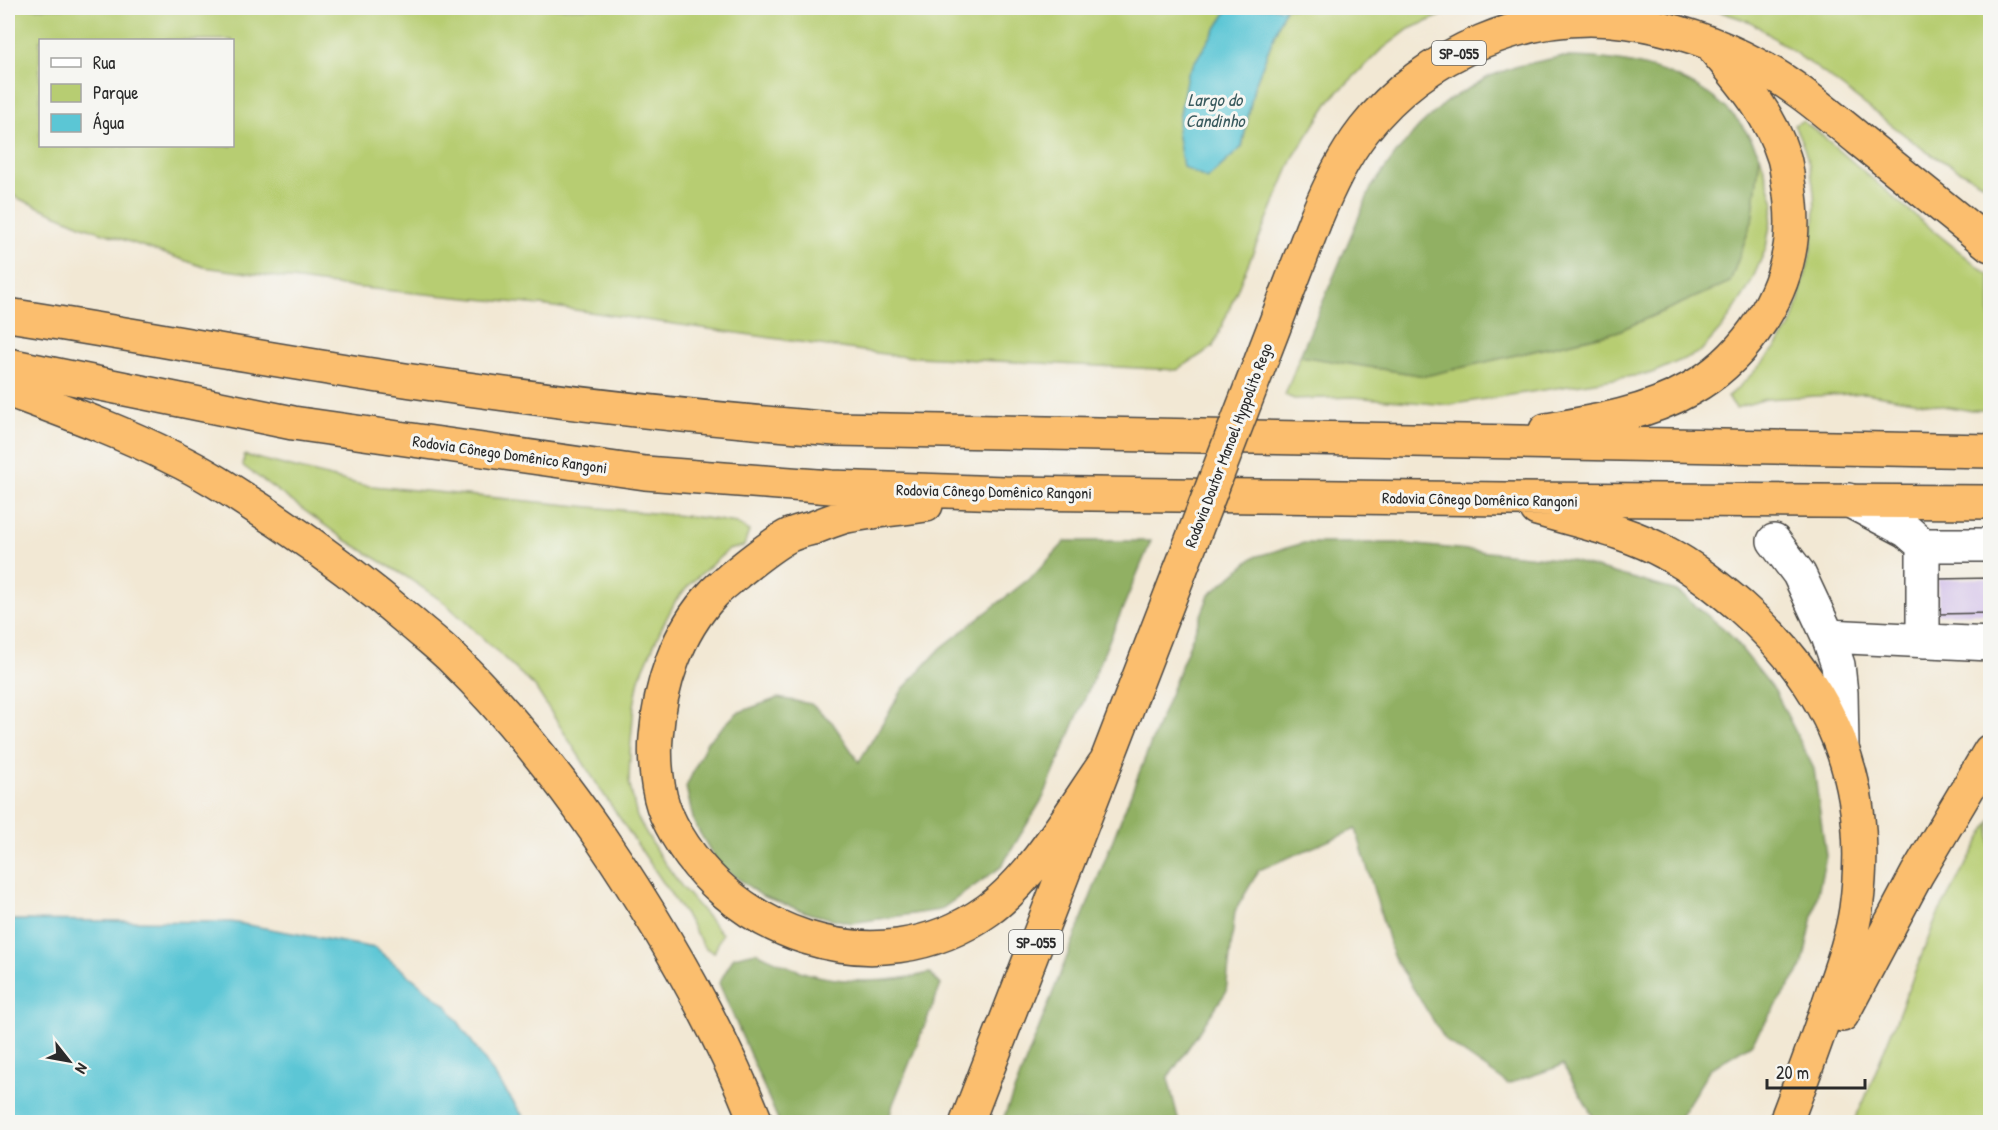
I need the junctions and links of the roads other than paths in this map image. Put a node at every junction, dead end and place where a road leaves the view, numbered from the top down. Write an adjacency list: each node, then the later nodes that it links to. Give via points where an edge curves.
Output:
1 (1708, 43): 2 (highway, Rodovia Doutor Manoel Hyppolito Rego, via 1758,65 1804,95); 6 (highway, via 1748,88 1767,119 1784,159 1792,207 1789,253 1777,293 1755,331 1725,366 1691,389 1650,408); 20 (highway, Rodovia Doutor Manoel Hyppolito Rego / SP-055, bridge, via 1628,21 1578,20 1529,26 1482,41 1437,64 1398,94 1364,130 1336,172 1316,218)
2 (1990, 245)
3 (8, 315): 6 (highway, via 303,364 748,423 835,429)
4 (8, 365): 8 (highway, Rodovia Cônego Domênico Rangoni, via 293,423 645,473 831,487)
5 (8, 390): 22 (highway, via 113,430 231,490 311,543 455,660 517,728 576,803 638,893 692,984)
6 (1470, 442): 7 (highway)
7 (1990, 451)
8 (1005, 493): 9 (highway, Rodovia Cônego Domênico Rangoni); 20 (highway, via 843,517 789,536 713,594 686,630 668,672 657,715 654,757 665,813 691,856 749,912 822,943 866,949 909,945 951,932 988,910 1016,885)
9 (1504, 499): 10 (highway, Rodovia Cônego Domênico Rangoni); 18 (highway, via 1631,538 1666,553 1716,586 1760,624 1802,671)
10 (1848, 500): 11 (highway, Rodovia Cônego Domênico Rangoni); 13 (lane, via 1882,516)
11 (1990, 502)
12 (1774, 541): 15 (lane, via 1799,574)
13 (1923, 544): 14 (lane); 16 (lane)
14 (1990, 545)
15 (1828, 636): 16 (lane); 18 (lane, via 1838,665)
16 (1923, 641): 17 (lane)
17 (1990, 644)
18 (1842, 745): 21 (highway, via 1860,827 1856,911 1843,963)
19 (1990, 751): 21 (highway, via 1917,874)
20 (1105, 763): 23 (highway, Rodovia Doutor Manoel Hyppolito Rego / SP-055)
21 (1786, 1119)
22 (756, 1122)
23 (967, 1122)

